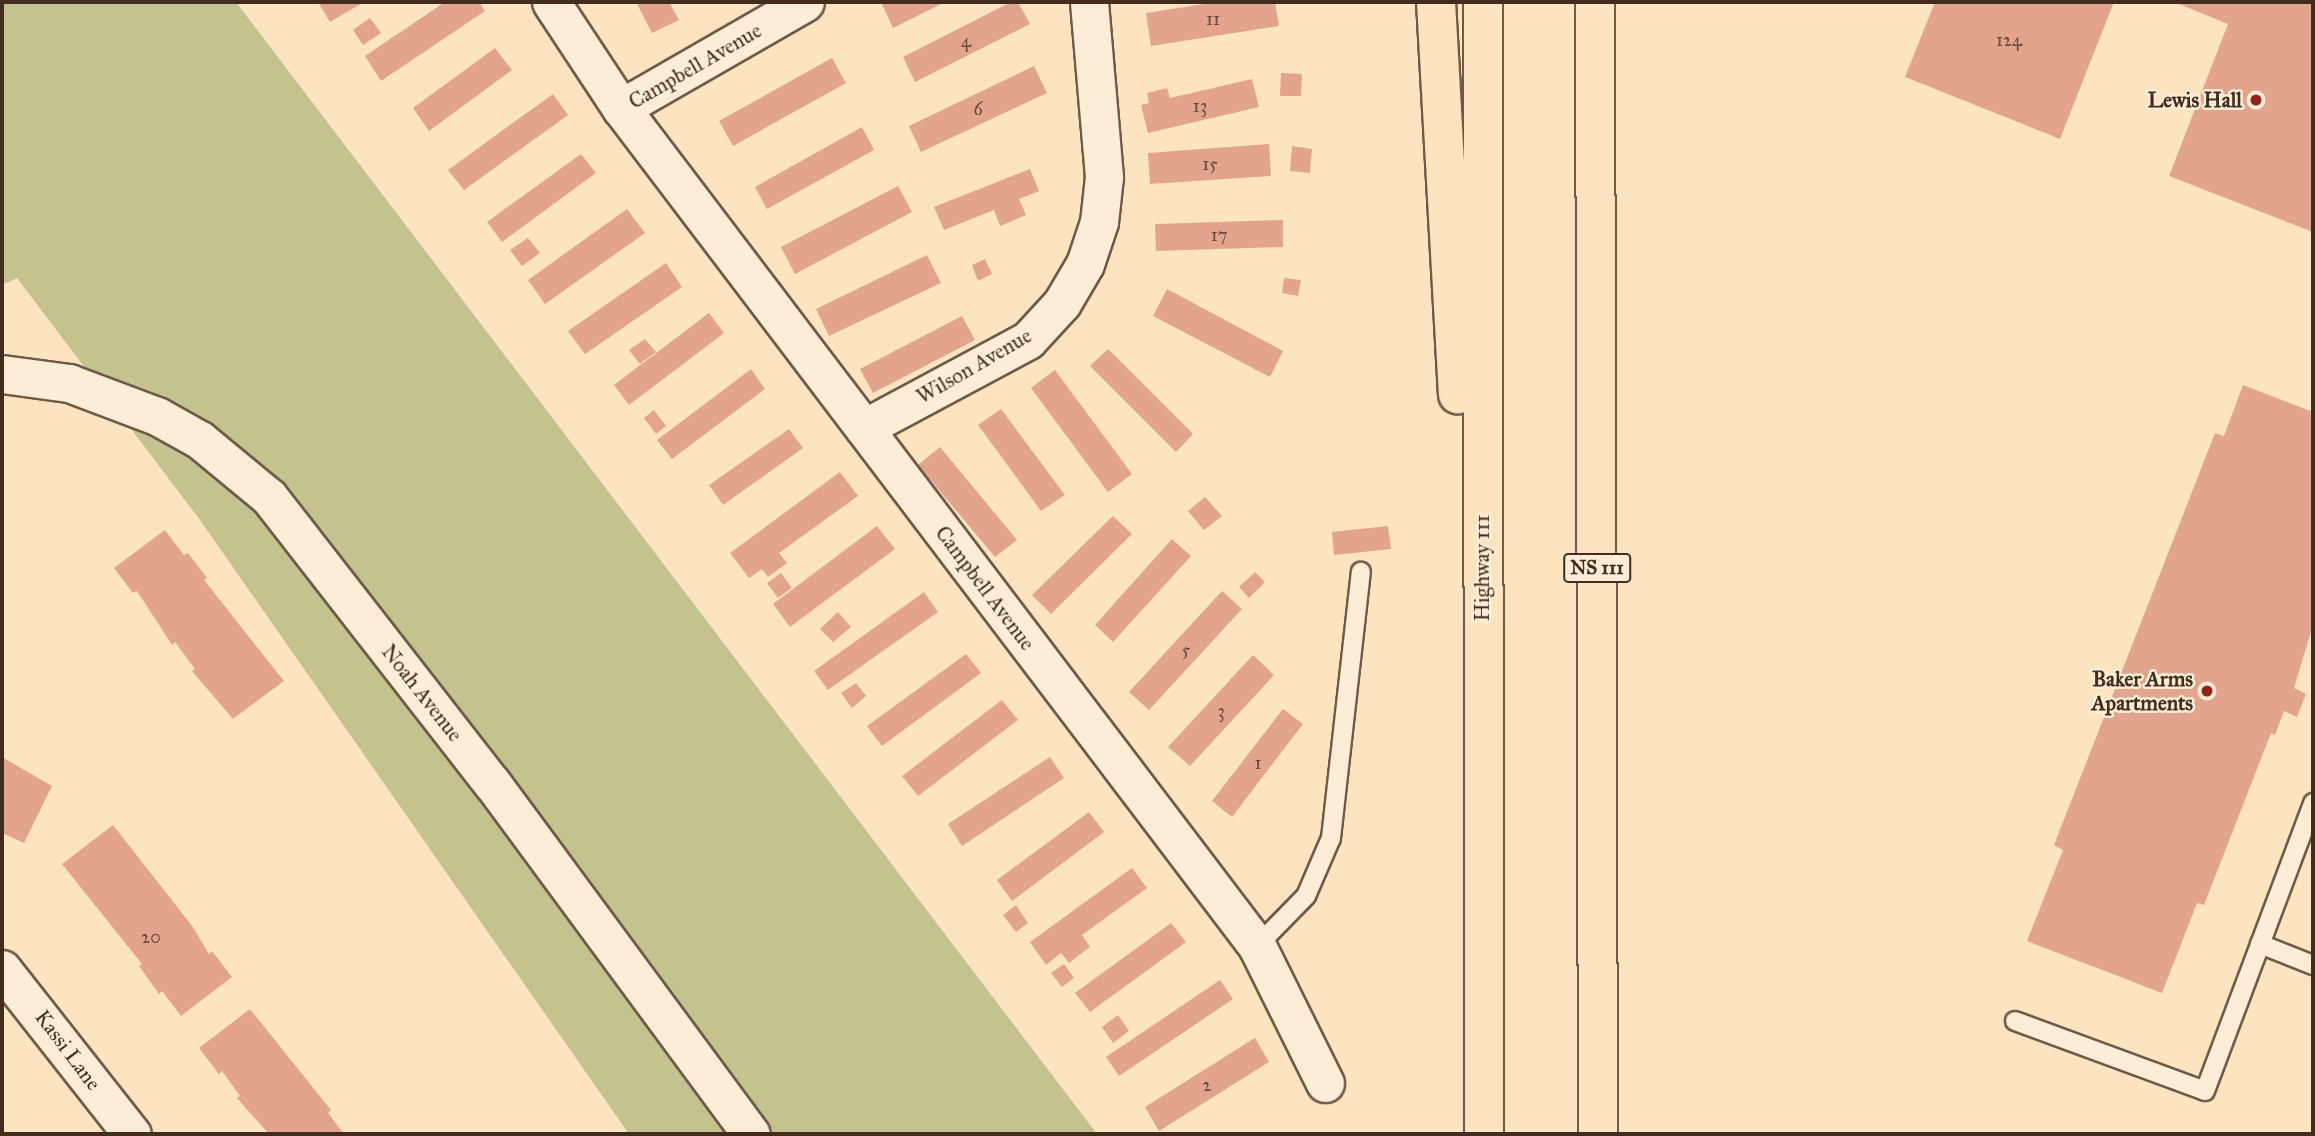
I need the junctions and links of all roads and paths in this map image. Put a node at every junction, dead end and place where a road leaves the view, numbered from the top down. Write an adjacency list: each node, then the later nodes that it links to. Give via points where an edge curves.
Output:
1 (551, 2): 7 (street, Campbell Avenue)
2 (805, 2): 7 (street, Campbell Avenue)
3 (1089, 2): 9 (street, Wilson Avenue, via 1104,177 1099,222 1085,264 1062,303 1028,340)
4 (1436, 2): 12 (highway)
5 (1483, 2): 12 (highway, Highway 111)
6 (1595, 2): 22 (highway, NS 111)
7 (621, 108): 9 (street, Campbell Avenue)
8 (2, 374): 20 (street, Noah Avenue, via 69,383 157,416 200,440 269,497 492,783)
9 (864, 428): 14 (street, Campbell Avenue)
10 (1361, 572): 14 (lane, via 1331,838 1306,896)
11 (2313, 803): 13 (lane)
12 (1482, 819): 21 (highway, Highway 111)
13 (2260, 944): 15 (lane); 17 (lane, via 2206,1091)
14 (1257, 946): 18 (street, Campbell Avenue)
15 (2313, 965)
16 (2, 969): 19 (street, Kassi Lane)
17 (2015, 1021)
18 (1325, 1083)
19 (132, 1134)
20 (751, 1134)
21 (1484, 1134)
22 (1598, 1134)

